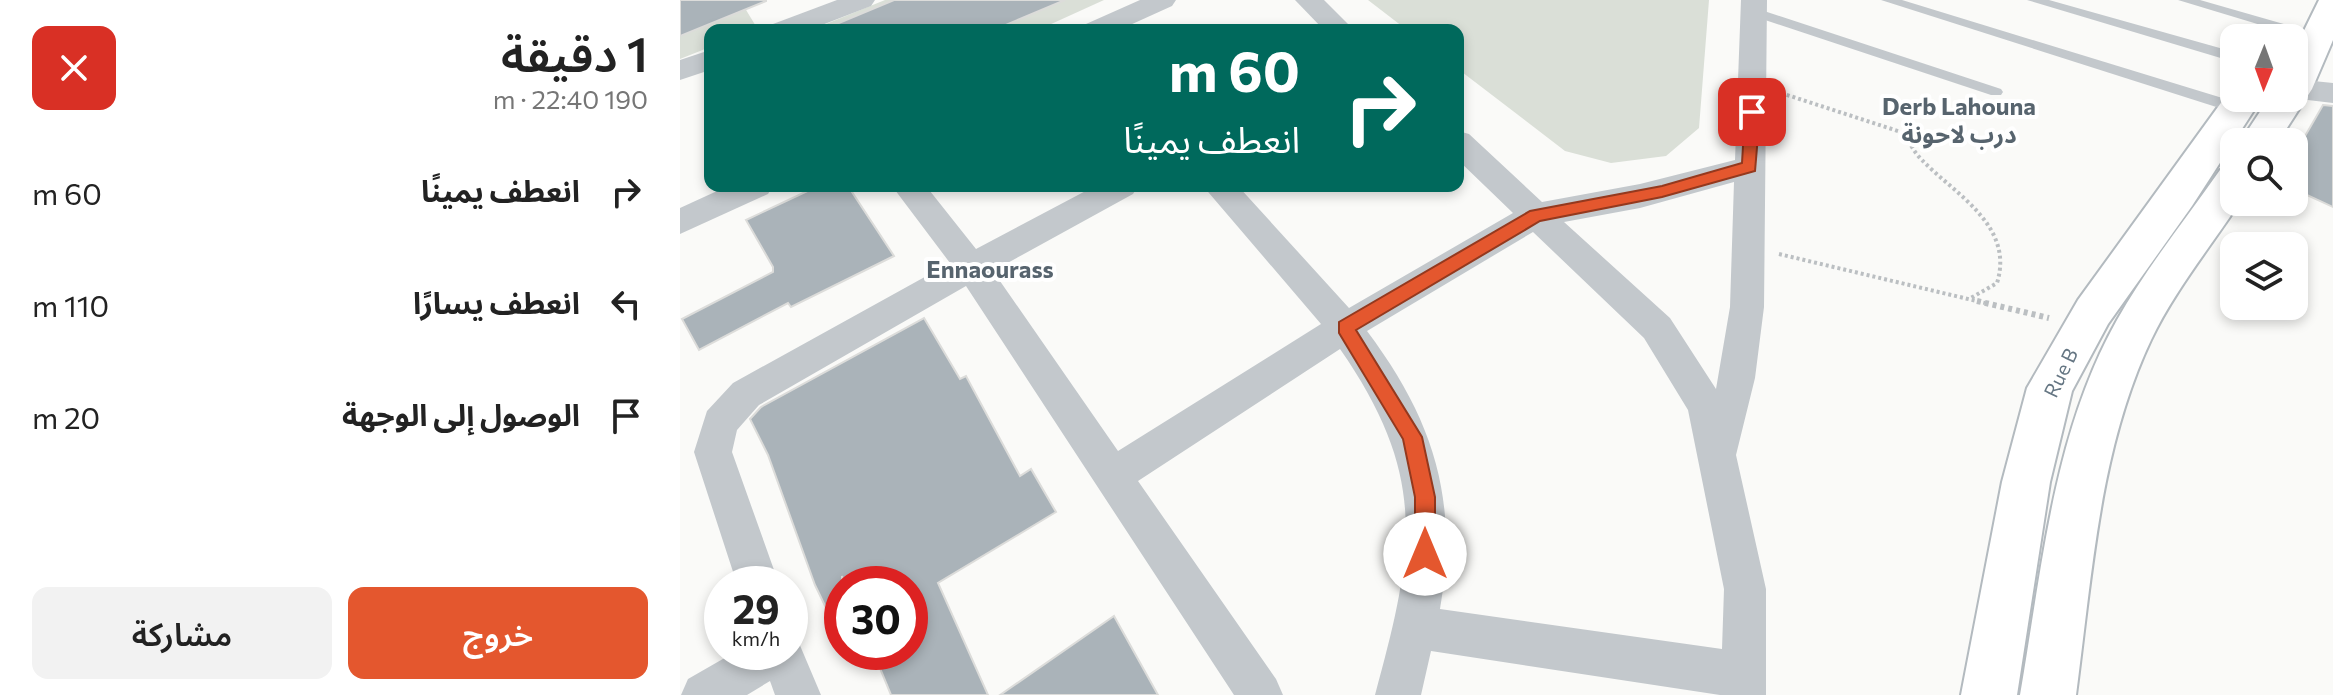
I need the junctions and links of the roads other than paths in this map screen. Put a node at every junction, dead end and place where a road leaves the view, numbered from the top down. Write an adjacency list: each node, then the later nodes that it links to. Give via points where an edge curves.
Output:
1 (862, 0): 9 (street)
2 (1163, 0): 10 (street)
3 (1308, 0): 11 (street)
4 (1888, 0): 20 (lane)
5 (2034, 0): 14 (lane)
6 (2185, 0): 12 (lane)
7 (2333, 3): 13 (street)
8 (1754, 6): 18 (lane); 22 (street)
9 (786, 24)
10 (1109, 24)
11 (1334, 24)
12 (2289, 24)
13 (2301, 24)
14 (2220, 53)
15 (704, 61): 16 (street)
16 (680, 71)
17 (2308, 90): 19 (street)
18 (1996, 92)
19 (2333, 93)
20 (2247, 116): 43 (street, Rue B, via 2085,326 2050,388 2026,482)
21 (1464, 148): 28 (street)
22 (1750, 167): 28 (street, via 1666,190); 32 (street, via 1747,307)
23 (744, 192): 29 (street)
24 (913, 192): 30 (street)
25 (1111, 192): 30 (street)
26 (1224, 192): 31 (street)
27 (2220, 201): 44 (street, via 2133,331 2106,396 2083,468)
28 (1536, 215): 31 (street); 32 (street, via 1657,328 1706,406)
29 (680, 222)
30 (971, 266): 33 (street); 34 (street, via 746,394 720,423 713,452)
31 (1345, 327): 33 (street); 35 (street, via 1412,437 1425,497 1425,554)
32 (1718, 457): 38 (street, via 1745,589)
33 (1114, 475): 41 (street)
34 (752, 566)
35 (1415, 627): 38 (street); 42 (street)
36 (747, 670): 39 (street)
37 (786, 670): 40 (street)
38 (1743, 684)
39 (704, 695)
40 (798, 695)
41 (1260, 695)
42 (1398, 695)
43 (1989, 695)
44 (2048, 695)

